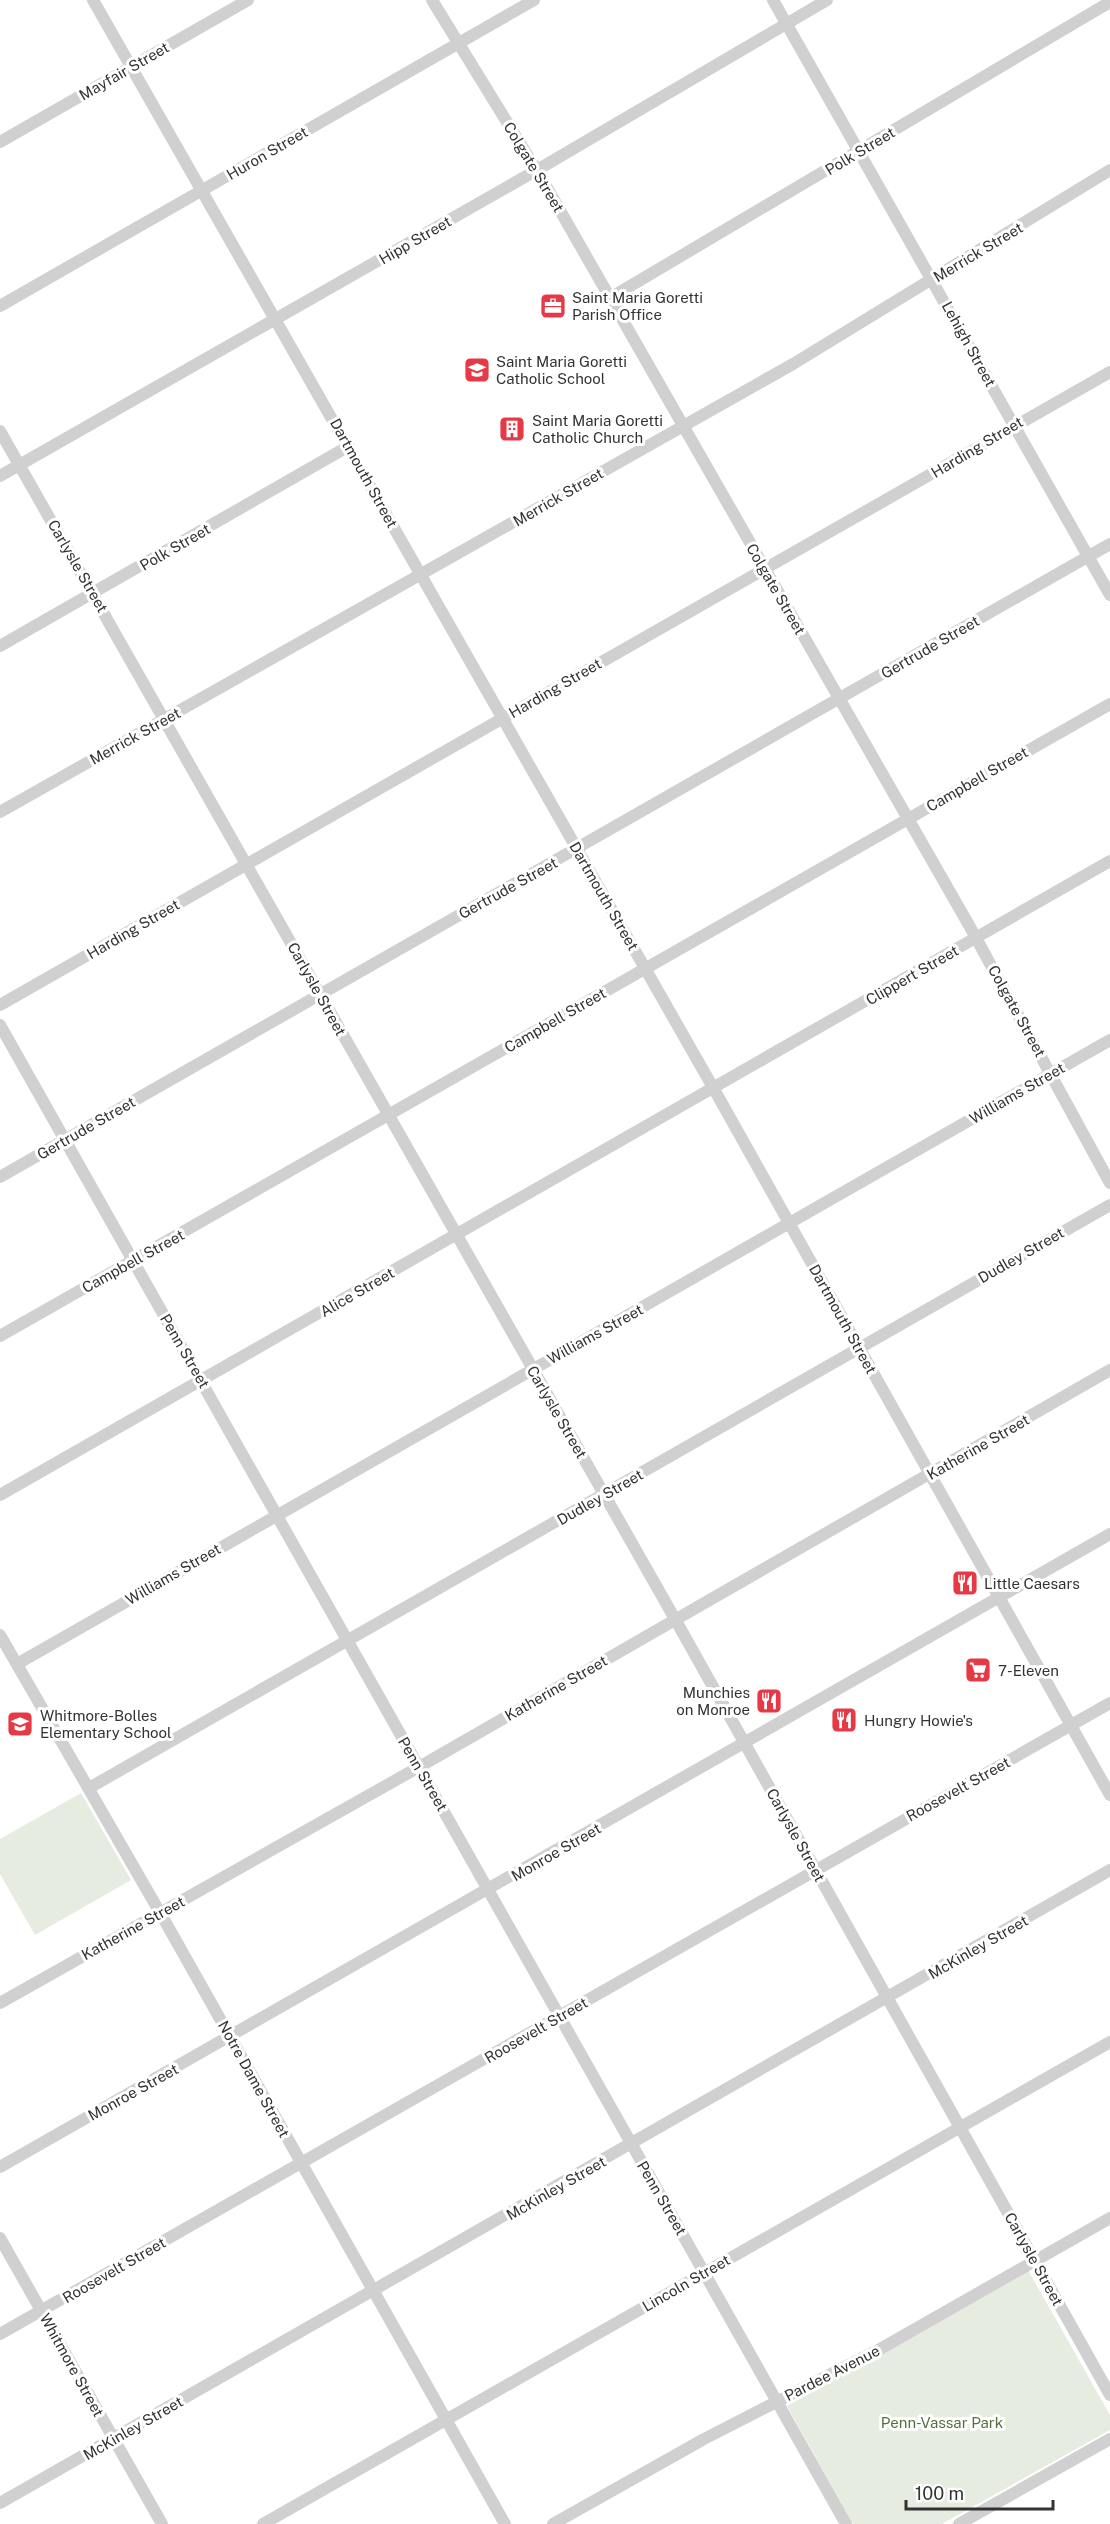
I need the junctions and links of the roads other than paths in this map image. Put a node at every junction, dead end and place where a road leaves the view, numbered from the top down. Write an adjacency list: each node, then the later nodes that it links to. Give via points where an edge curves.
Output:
1 (93, 0): 10 (street, Dartmouth Street)
2 (248, 0): 10 (street, Mayfair Street)
3 (432, 0): 9 (street, Colgate Street)
4 (534, 0): 9 (street, Huron Street)
5 (774, 0): 8 (street, Lehigh Street)
6 (827, 0): 8 (street, Hipp Street)
7 (1110, 3): 12 (street, Polk Street)
8 (787, 24): 12 (street, Lehigh Street); 13 (street, Hipp Street)
9 (459, 45): 13 (street, Colgate Street); 15 (street, Huron Street)
10 (131, 66): 11 (street, Mayfair Street); 15 (street, Dartmouth Street)
11 (0, 142)
12 (860, 152): 16 (street, Lehigh Street); 17 (street, Polk Street)
13 (537, 170): 17 (street, Colgate Street); 19 (street, Hipp Street)
14 (1110, 170): 16 (street, Merrick Street)
15 (203, 190): 18 (street, Huron Street); 19 (street, Dartmouth Street)
16 (933, 279): 21 (street, Merrick Street); 22 (street, Lehigh Street)
17 (610, 298): 21 (street, Colgate Street)
18 (0, 306)
19 (277, 318): 24 (street, Dartmouth Street); 25 (street, Hipp Street)
20 (1110, 372): 22 (street, Harding Street)
21 (683, 426): 29 (street, Colgate Street); 30 (street, Merrick Street)
22 (1015, 426): 28 (street, Lehigh Street); 29 (street, Harding Street)
23 (0, 430): 25 (street, Carlysle Street)
24 (349, 446): 30 (street, Dartmouth Street); 31 (street, Polk Street)
25 (20, 465): 26 (street, Hipp Street); 31 (street, Carlysle Street)
26 (0, 476)
27 (1110, 544): 28 (street, Gertrude Street)
28 (1088, 556): 32 (street, Lehigh Street); 34 (street, Gertrude Street)
29 (764, 568): 34 (street, Colgate Street); 36 (street, Harding Street)
30 (422, 574): 36 (street, Dartmouth Street); 37 (street, Merrick Street)
31 (94, 593): 33 (street, Polk Street); 37 (street, Carlysle Street)
32 (1110, 595)
33 (0, 646)
34 (839, 699): 39 (street, Colgate Street); 40 (street, Gertrude Street)
35 (1110, 704): 39 (street, Campbell Street)
36 (503, 717): 40 (street, Dartmouth Street); 42 (street, Harding Street)
37 (165, 719): 38 (street, Merrick Street); 42 (street, Carlysle Street)
38 (0, 812)
39 (908, 818): 43 (street, Colgate Street); 44 (street, Campbell Street)
40 (577, 849): 44 (street, Dartmouth Street); 45 (street, Gertrude Street)
41 (1110, 861): 43 (street, Clippert Street)
42 (247, 864): 45 (street, Carlysle Street); 46 (street, Harding Street)
43 (977, 938): 49 (street, Colgate Street); 50 (street, Clippert Street)
44 (645, 968): 50 (street, Dartmouth Street); 51 (street, Campbell Street)
45 (320, 994): 51 (street, Carlysle Street); 52 (street, Gertrude Street)
46 (0, 1005)
47 (0, 1025): 52 (street, Penn Street)
48 (1110, 1040): 49 (street, Williams Street)
49 (1051, 1074): 54 (street, Colgate Street); 56 (street, Williams Street)
50 (714, 1089): 56 (street, Dartmouth Street); 57 (street, Alice Street)
51 (389, 1116): 57 (street, Carlysle Street); 58 (street, Campbell Street)
52 (65, 1140): 53 (street, Gertrude Street); 58 (street, Penn Street)
53 (0, 1177)
54 (1110, 1183)
55 (1110, 1204): 60 (street, Dudley Street)
56 (790, 1224): 60 (street, Dartmouth Street); 61 (street, Williams Street)
57 (456, 1235): 61 (street, Carlysle Street); 63 (street, Alice Street)
58 (134, 1261): 59 (street, Campbell Street); 63 (street, Penn Street)
59 (0, 1336)
60 (859, 1347): 64 (street, Dartmouth Street); 66 (street, Dudley Street)
61 (532, 1370): 66 (street, Carlysle Street); 67 (street, Williams Street)
62 (1110, 1370): 64 (street, Katherine Street)
63 (202, 1381): 65 (street, Alice Street); 67 (street, Penn Street)
64 (931, 1474): 69 (street, Dartmouth Street); 70 (street, Katherine Street)
65 (0, 1495)
66 (604, 1495): 70 (street, Carlysle Street); 72 (street, Dudley Street)
67 (275, 1516): 72 (street, Penn Street); 73 (street, Williams Street)
68 (1110, 1534): 69 (street, Monroe Street)
69 (1001, 1598): 75 (street, Dartmouth Street); 76 (street, Monroe Street)
70 (675, 1620): 76 (street, Carlysle Street); 77 (street, Katherine Street)
71 (0, 1635): 73 (street, Notre Dame Street)
72 (347, 1642): 77 (street, Penn Street); 78 (street, Dudley Street)
73 (17, 1664): 78 (street, Notre Dame Street)
74 (1110, 1702): 75 (street, Roosevelt Street)
75 (1072, 1725): 79 (street, Dartmouth Street); 80 (street, Roosevelt Street)
76 (745, 1744): 80 (street, Carlysle Street); 82 (street, Monroe Street)
77 (418, 1767): 82 (street, Penn Street); 83 (street, Katherine Street)
78 (89, 1788): 83 (street, Notre Dame Street)
79 (1110, 1795)
80 (815, 1870): 84 (street, Carlysle Street); 86 (street, Roosevelt Street)
81 (1110, 1870): 84 (street, McKinley Street)
82 (488, 1890): 86 (street, Penn Street); 87 (street, Monroe Street)
83 (161, 1913): 85 (street, Katherine Street); 87 (street, Notre Dame Street)
84 (888, 1999): 89 (street, Carlysle Street); 90 (street, McKinley Street)
85 (0, 2003)
86 (560, 2017): 90 (street, Penn Street); 91 (street, Roosevelt Street)
87 (230, 2037): 91 (street, Notre Dame Street); 92 (street, Monroe Street)
88 (1110, 2042): 89 (street, Lincoln Street)
89 (960, 2127): 95 (street, Carlysle Street); 96 (street, Lincoln Street)
90 (631, 2145): 96 (street, Penn Street); 97 (street, McKinley Street)
91 (302, 2163): 97 (street, Notre Dame Street); 98 (street, Roosevelt Street)
92 (0, 2167)
93 (1110, 2218): 95 (street, Pardee Avenue)
94 (0, 2238): 98 (street, Whitmore Street)
95 (1035, 2261): 100 (street, Carlysle Street); 101 (street, Pardee Avenue)
96 (704, 2273): 101 (street, Penn Street); 102 (street, Lincoln Street)
97 (374, 2291): 102 (street, Notre Dame Street); 103 (street, McKinley Street)
98 (41, 2311): 99 (street, Roosevelt Street); 103 (street, Whitmore Street)
99 (0, 2334)
100 (1110, 2395)
101 (777, 2402): 109 (street, Pardee Avenue); 110 (street, Penn Street)
102 (445, 2419): 107 (street, Lincoln Street); 108 (street, Notre Dame Street)
103 (114, 2439): 105 (street, McKinley Street); 106 (street, Whitmore Street)
104 (1110, 2439): 111 (street)
105 (0, 2503)
106 (162, 2524)
107 (263, 2524)
108 (505, 2524)
109 (553, 2524)
110 (846, 2524)
111 (959, 2524)

